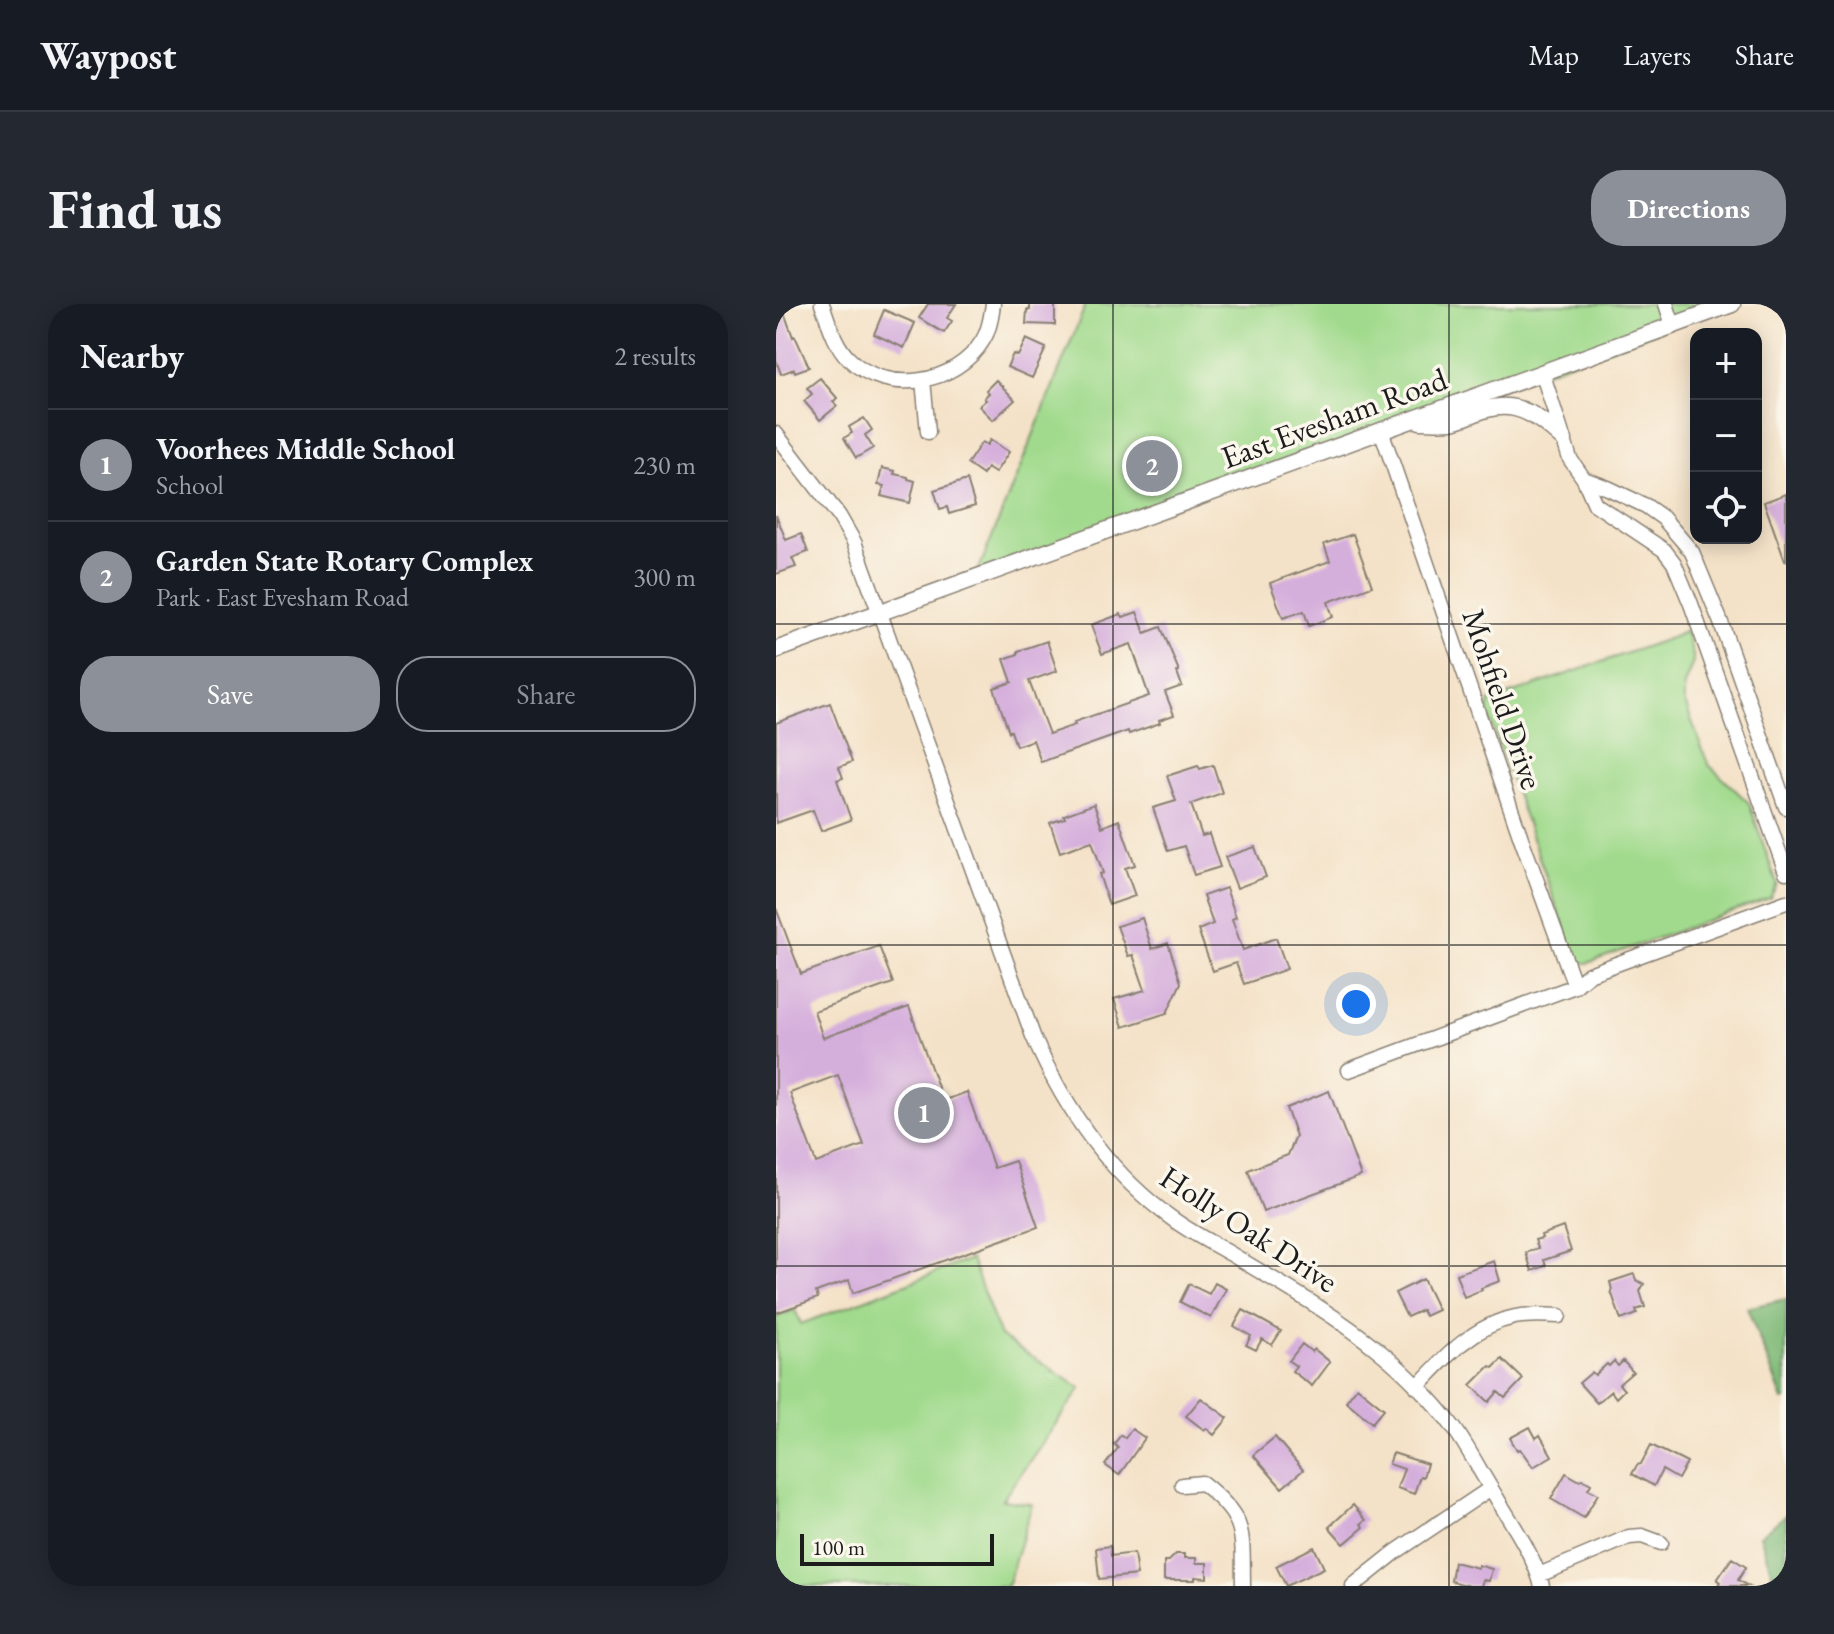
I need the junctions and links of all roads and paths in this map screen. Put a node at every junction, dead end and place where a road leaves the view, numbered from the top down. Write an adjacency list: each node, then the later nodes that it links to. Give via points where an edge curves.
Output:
1 (822, 304): 7 (street, via 838,345 864,370 896,382)
2 (993, 304): 7 (street, via 985,338 974,352 949,371)
3 (1666, 304): 5 (street)
4 (1732, 304): 5 (main road, East Evesham Road)
5 (1673, 325): 6 (main road, East Evesham Road)
6 (1542, 372): 8 (main road, East Evesham Road); 12 (street)
7 (923, 380): 10 (street)
8 (1406, 421): 9 (main road, East Evesham Road); 12 (main road, via 1451,421 1485,409 1515,407 1543,421)
9 (1381, 430): 14 (main road, East Evesham Road); 23 (street, Mohfield Drive)
10 (928, 432)
11 (776, 434): 14 (street, Holly Oak Drive, via 839,516)
12 (1564, 440): 13 (street)
13 (1584, 479): 16 (street, via 1646,506 1692,552); 17 (street, via 1595,504 1664,550 1674,563)
14 (881, 612): 15 (main road, East Evesham Road); 26 (street, Holly Oak Drive, via 1033,1036 1097,1148 1138,1192 1175,1221 1350,1328)
15 (776, 650)
16 (1737, 667): 17 (street); 18 (street)
17 (1715, 674): 19 (street)
18 (1778, 784): 19 (street); 20 (street)
19 (1759, 792): 21 (street)
20 (1786, 807)
21 (1786, 872)
22 (1786, 902): 23 (street, via 1589,974)
23 (1575, 986): 24 (street)
24 (1349, 1070)
25 (1559, 1316): 26 (street, via 1513,1317 1486,1328 1449,1353)
26 (1417, 1387): 28 (street, Holly Oak Drive, via 1454,1428)
27 (1182, 1485): 31 (street, via 1202,1483 1239,1522)
28 (1491, 1488): 30 (street, Holly Oak Drive); 32 (street)
29 (1661, 1543): 30 (street, via 1629,1537)
30 (1541, 1580)
31 (1243, 1586)
32 (1353, 1586)

